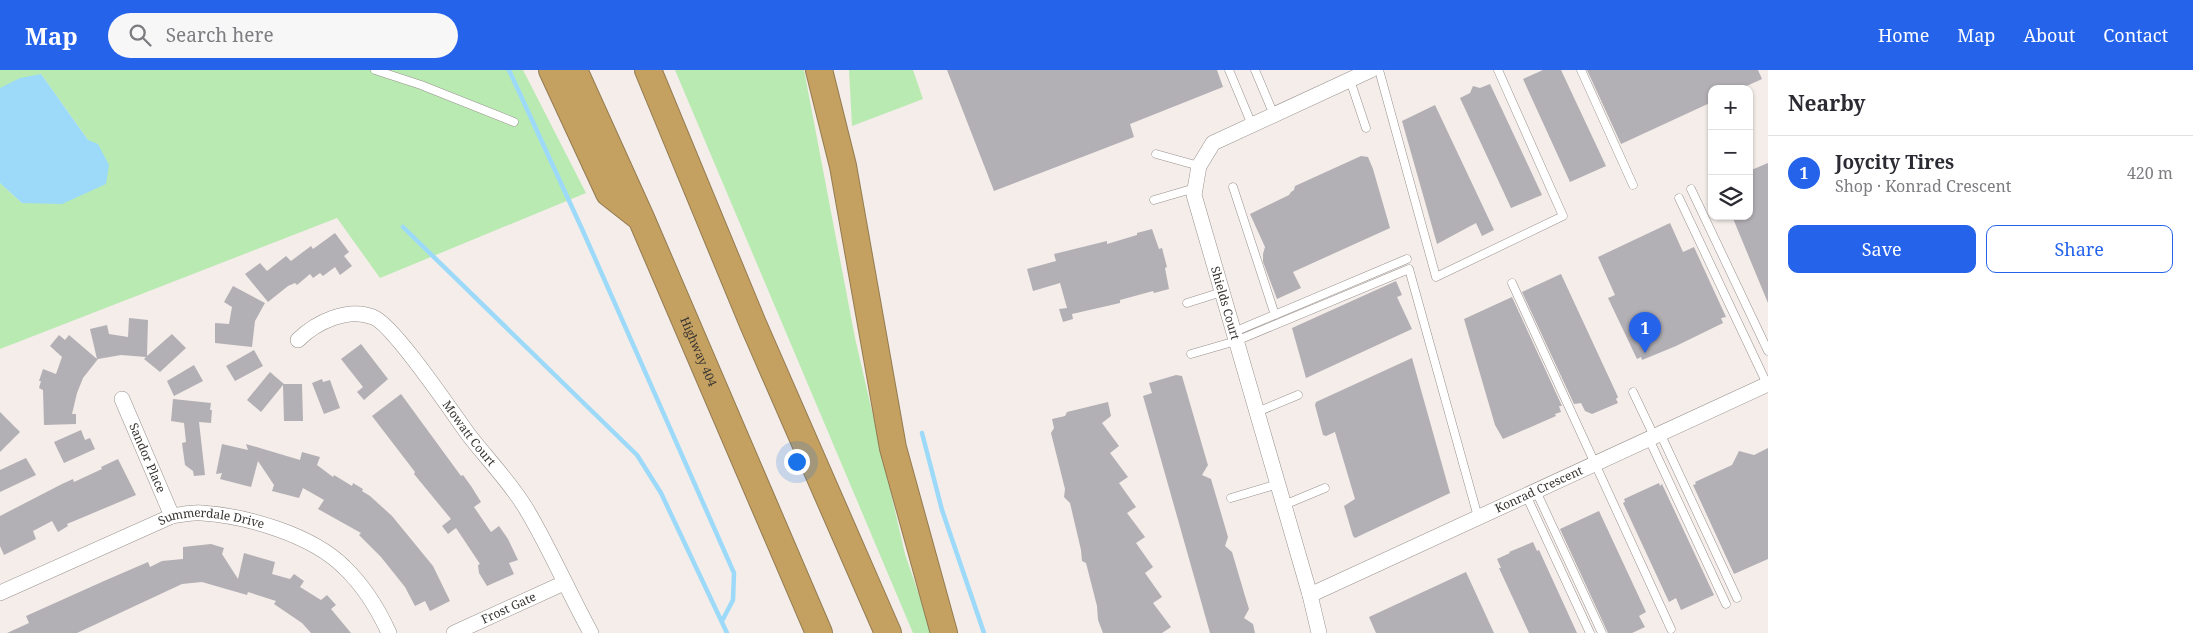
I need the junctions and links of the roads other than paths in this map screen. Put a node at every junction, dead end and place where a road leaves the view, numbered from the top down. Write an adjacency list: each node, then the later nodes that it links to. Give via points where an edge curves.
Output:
1 (375, 70): 15 (lane)
2 (552, 70): 27 (highway, via 609,193)
3 (574, 70): 27 (highway, Highway 404)
4 (648, 70): 61 (highway, via 753,324)
5 (819, 70): 19 (highway)
6 (836, 70): 19 (highway)
7 (1228, 70): 16 (lane)
8 (1255, 70): 14 (lane)
9 (1371, 70): 13 (street, Shields Court)
10 (1380, 70): 11 (lane, via 1436,277 1563,216)
11 (1498, 70)
12 (1581, 70): 21 (lane)
13 (1350, 80): 14 (street, Shields Court); 17 (lane)
14 (1274, 115): 16 (street, Shields Court)
15 (514, 122)
16 (1252, 125): 20 (street, Shields Court, via 1213,143)
17 (1366, 128)
18 (1156, 154): 20 (lane)
19 (843, 166): 62 (highway, via 893,448)
20 (1199, 166): 23 (street, Shields Court)
21 (1632, 185)
22 (1233, 187): 32 (lane)
23 (1195, 188): 26 (lane); 30 (street, Shields Court, via 1194,195)
24 (1691, 189): 35 (lane)
25 (1679, 198): 37 (lane)
26 (1154, 200)
27 (641, 218): 60 (highway, Highway 404)
28 (1407, 259): 32 (lane)
29 (1512, 282): 43 (lane)
30 (1222, 292): 31 (lane); 33 (street, Shields Court)
31 (1187, 303)
32 (1275, 315): 33 (lane)
33 (1235, 337): 36 (lane); 41 (street, Shields Court); 50 (lane, via 1410,269)
34 (298, 340): 51 (street, Mowatt Court, via 321,323 344,315 361,313 376,317 422,371 528,510)
35 (1768, 351)
36 (1190, 354)
37 (1768, 384): 42 (street, Konrad Crescent)
38 (1633, 392): 42 (lane)
39 (1298, 395): 41 (lane)
40 (122, 399): 49 (street, Sandor Place)
41 (1257, 412): 44 (street, Shields Court)
42 (1655, 436): 43 (street, Konrad Crescent); 54 (lane); 55 (lane)
43 (1594, 464): 46 (street, Konrad Crescent); 56 (lane)
44 (1278, 484): 47 (lane); 48 (street, Shields Court)
45 (1325, 488): 48 (lane)
46 (1531, 493): 50 (street, Konrad Crescent); 64 (lane); 65 (lane)
47 (1231, 498)
48 (1284, 505): 53 (street, Shields Court)
49 (172, 516): 52 (street, Summerdale Drive); 57 (street, Summerdale Drive, via 219,515 306,541 344,566 379,610)
50 (1478, 517): 53 (street, Konrad Crescent)
51 (564, 583): 58 (street, Frost Gate); 59 (street, Mowatt Court)
52 (0, 593)
53 (1310, 594): 63 (street, Shields Court)
54 (1737, 598)
55 (1726, 604)
56 (1671, 629)
57 (389, 633)
58 (454, 633)
59 (591, 633)
60 (819, 633)
61 (888, 633)
62 (944, 633)
63 (1319, 633)
64 (1590, 633)
65 (1602, 633)

